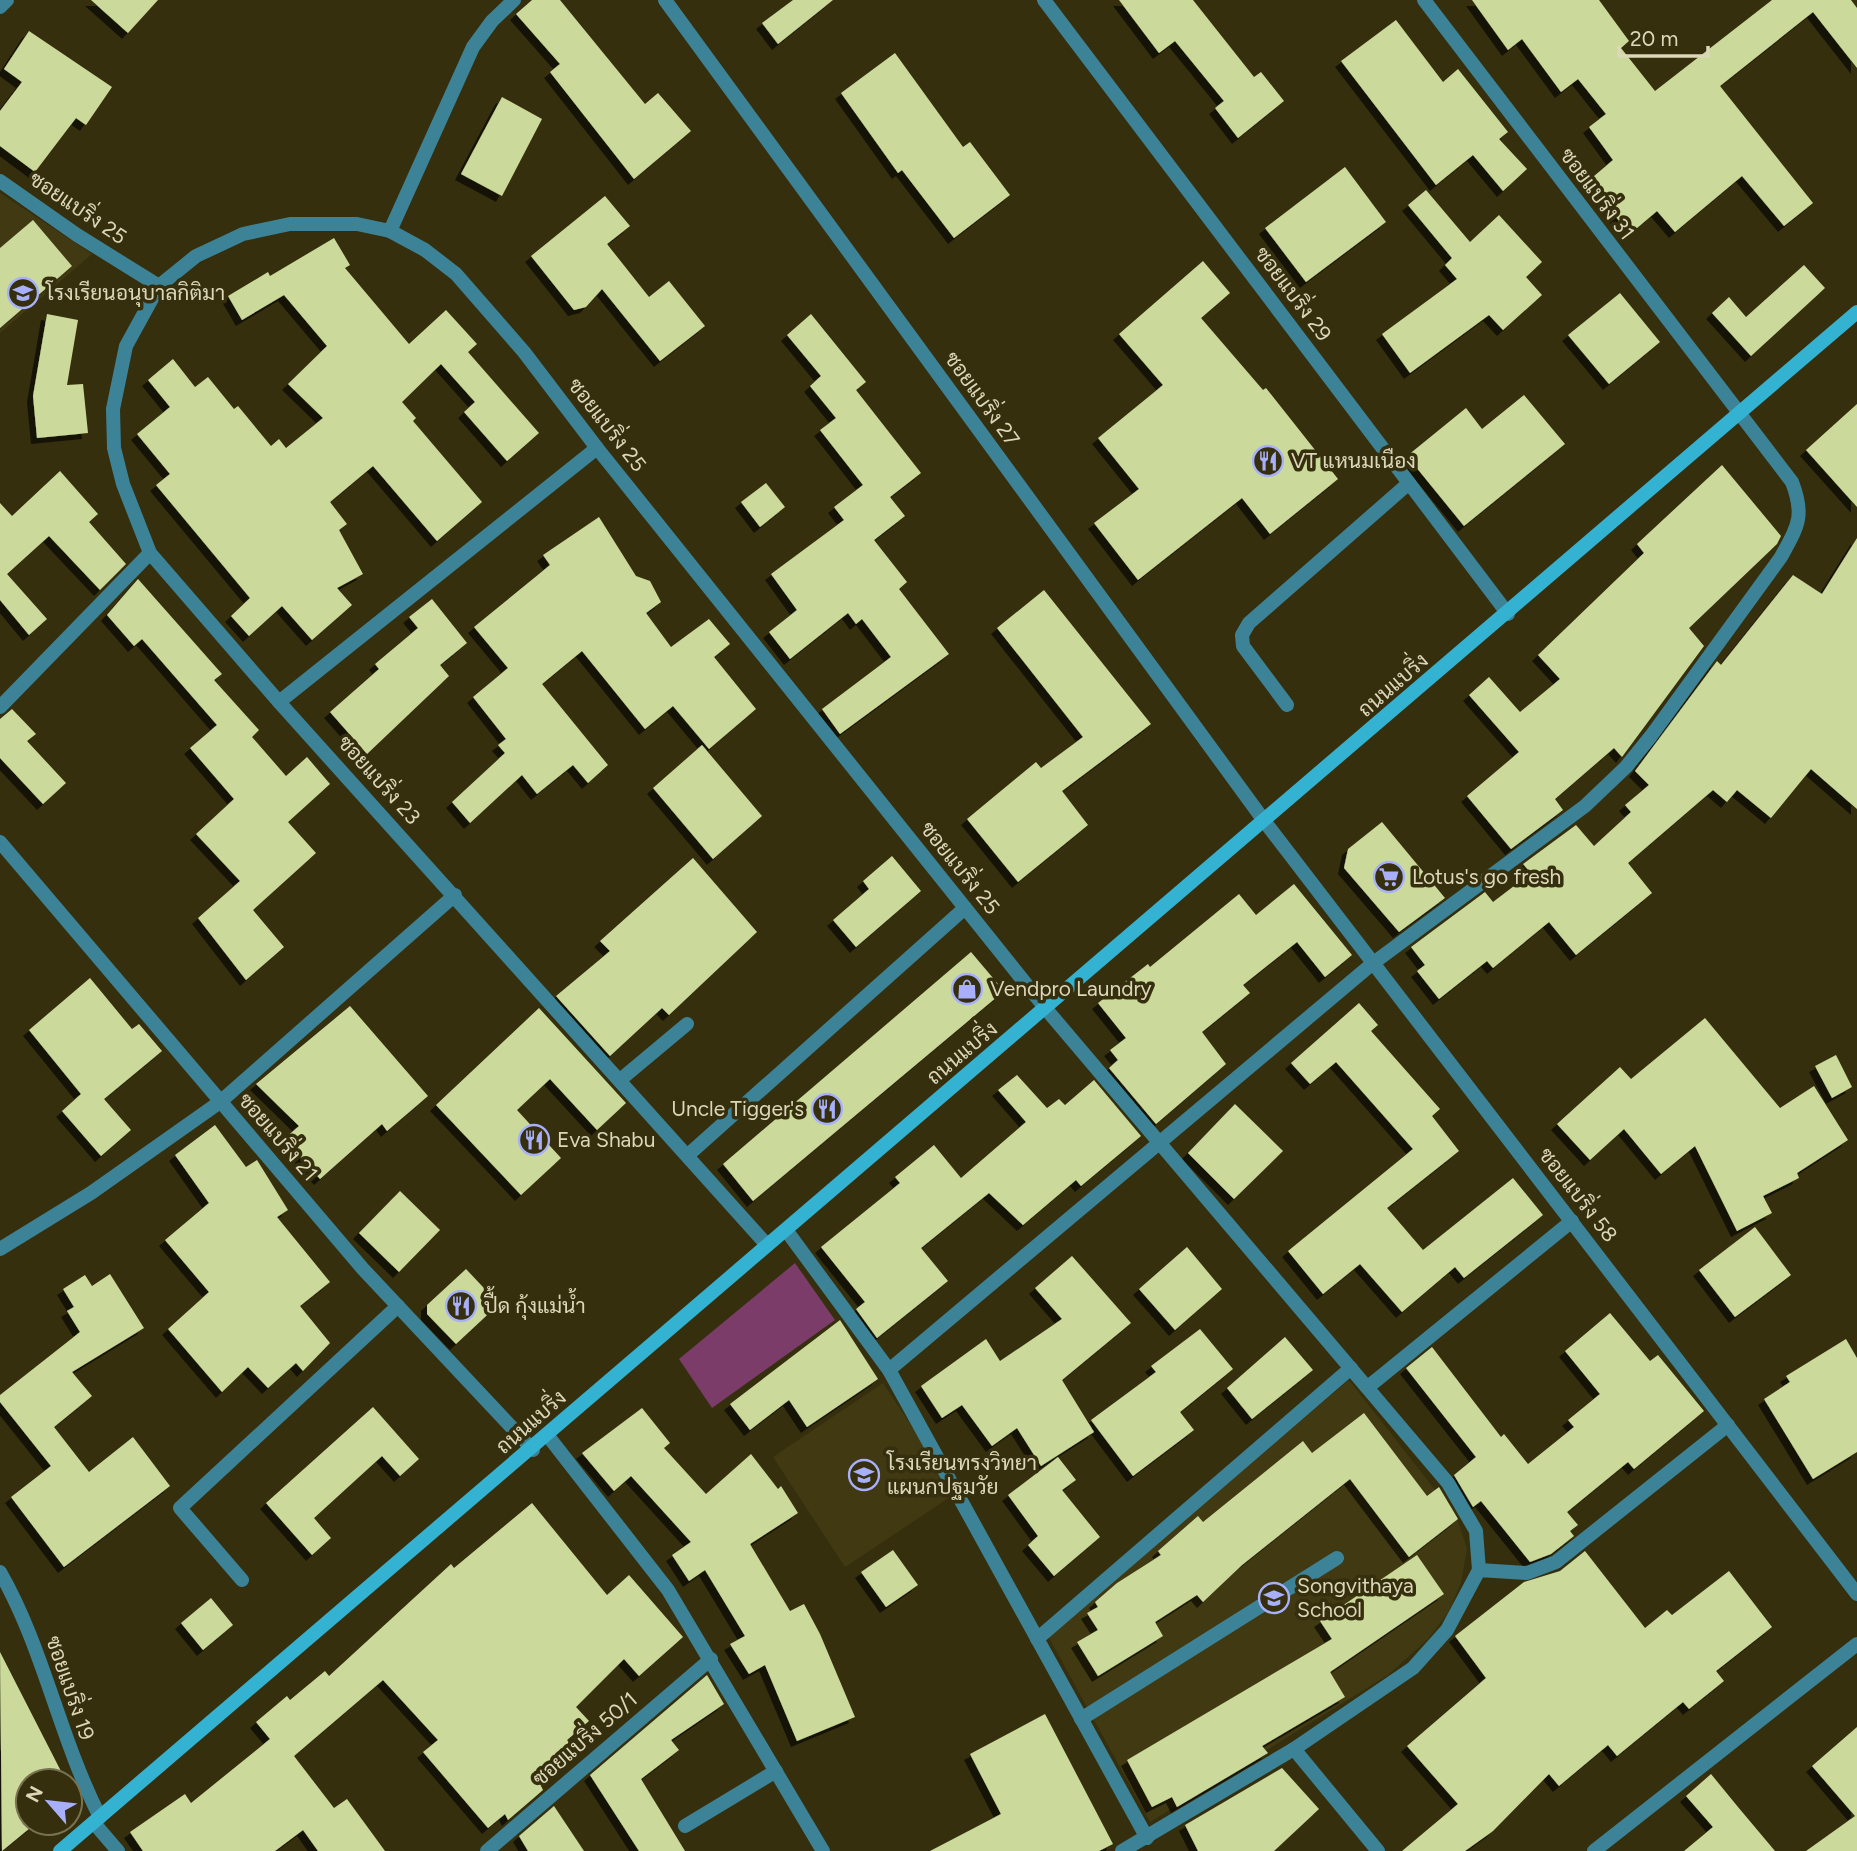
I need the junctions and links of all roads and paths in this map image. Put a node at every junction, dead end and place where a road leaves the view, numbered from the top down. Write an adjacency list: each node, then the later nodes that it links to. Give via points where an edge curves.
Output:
1 (7, 0): 6 (street)
2 (514, 0): 8 (street, via 473,47)
3 (665, 0): 19 (street, ซอยแบริ่ง 27)
4 (1044, 0): 13 (street, ซอยแบริ่ง 29)
5 (1423, 0): 11 (street, ซอยแบริ่ง 31)
6 (0, 7)
7 (0, 181): 9 (street, ซอยแบริ่ง 25)
8 (390, 231): 9 (street, ซอยแบริ่ง 25, via 331,223 290,224 243,234 195,256); 12 (street, ซอยแบริ่ง 25, via 425,250 484,303)
9 (159, 286): 14 (street, ซอยแบริ่ง 23, via 126,346 113,409 114,448 123,484)
10 (1857, 312): 11 (main road, ถนนแบริ่ง)
11 (1738, 413): 15 (main road, ถนนแบริ่ง); 23 (street, ซอยแบริ่ง 31, via 1792,482 1801,506 1798,526 1781,557 1626,767 1585,806)
12 (597, 448): 16 (street); 22 (street, ซอยแบริ่ง 25)
13 (1409, 483): 15 (street, ซอยแบริ่ง 29); 17 (street, via 1249,623 1242,635 1243,646)
14 (150, 553): 16 (street, ซอยแบริ่ง 23); 18 (street)
15 (1508, 614): 19 (main road, ถนนแบริ่ง)
16 (279, 702): 21 (street, ซอยแบริ่ง 23)
17 (1287, 705)
18 (0, 707)
19 (1265, 822): 23 (street, ซอยแบริ่ง 58); 24 (main road, ถนนแบริ่ง)
20 (0, 842): 27 (street, ซอยแบริ่ง 21)
21 (454, 895): 26 (street, ซอยแบริ่ง 23); 27 (street)
22 (965, 908): 24 (street, ซอยแบริ่ง 25); 29 (street)
23 (1373, 964): 28 (street, ซอยแบริ่ง 31); 30 (street, ซอยแบริ่ง 58)
24 (1046, 1009): 28 (street, ซอยแบริ่ง 25); 31 (main road, ถนนแบริ่ง)
25 (687, 1024): 26 (street)
26 (620, 1080): 29 (street, ซอยแบริ่ง 23)
27 (220, 1102): 33 (street, via 91,1193); 34 (street, ซอยแบริ่ง 21)
28 (1160, 1144): 35 (street, ซอยแบริ่ง 25); 36 (street, ซอยแบริ่ง 31)
29 (688, 1156): 32 (street, ซอยแบริ่ง 23)
30 (1572, 1221): 37 (street); 38 (street, ซอยแบริ่ง 58)
31 (786, 1230): 32 (main road, ถนนแบริ่ง); 36 (street)
32 (767, 1245): 39 (main road, ถนนแบริ่ง)
33 (0, 1249)
34 (398, 1306): 40 (street, ซอยแบริ่ง 21); 44 (street, via 180,1508)
35 (1351, 1368): 37 (street, ซอยแบริ่ง 25); 46 (street)
36 (889, 1370): 46 (street)
37 (1368, 1387): 42 (street, ซอยแบริ่ง 25, via 1466,1510 1476,1531)
38 (1728, 1425): 42 (street, via 1556,1562 1527,1573); 45 (street, ซอยแบริ่ง 58)
39 (548, 1436): 40 (main road, ถนนแบริ่ง); 48 (street, via 668,1590)
40 (533, 1450): 52 (main road, ถนนแบริ่ง)
41 (1337, 1559): 49 (street)
42 (1479, 1570): 50 (street, via 1434,1648 1413,1668)
43 (0, 1572): 52 (street, ซอยแบริ่ง 19, via 29,1633)
44 (242, 1580)
45 (1857, 1594)
46 (1037, 1639): 49 (street)
47 (1857, 1644): 61 (street)
48 (711, 1658): 51 (street); 57 (street, ซอยแบริ่ง 50/1)
49 (1081, 1719): 54 (street)
50 (1294, 1749): 54 (street); 60 (street)
51 (776, 1771): 53 (street); 58 (street)
52 (97, 1820): 55 (main road, ถนนแบริ่ง); 56 (street, ซอยแบริ่ง 19)
53 (685, 1826)
54 (1147, 1838): 59 (street)
55 (60, 1851)
56 (118, 1851)
57 (487, 1851)
58 (822, 1851)
59 (1122, 1851)
60 (1378, 1851)
61 (1594, 1851)

